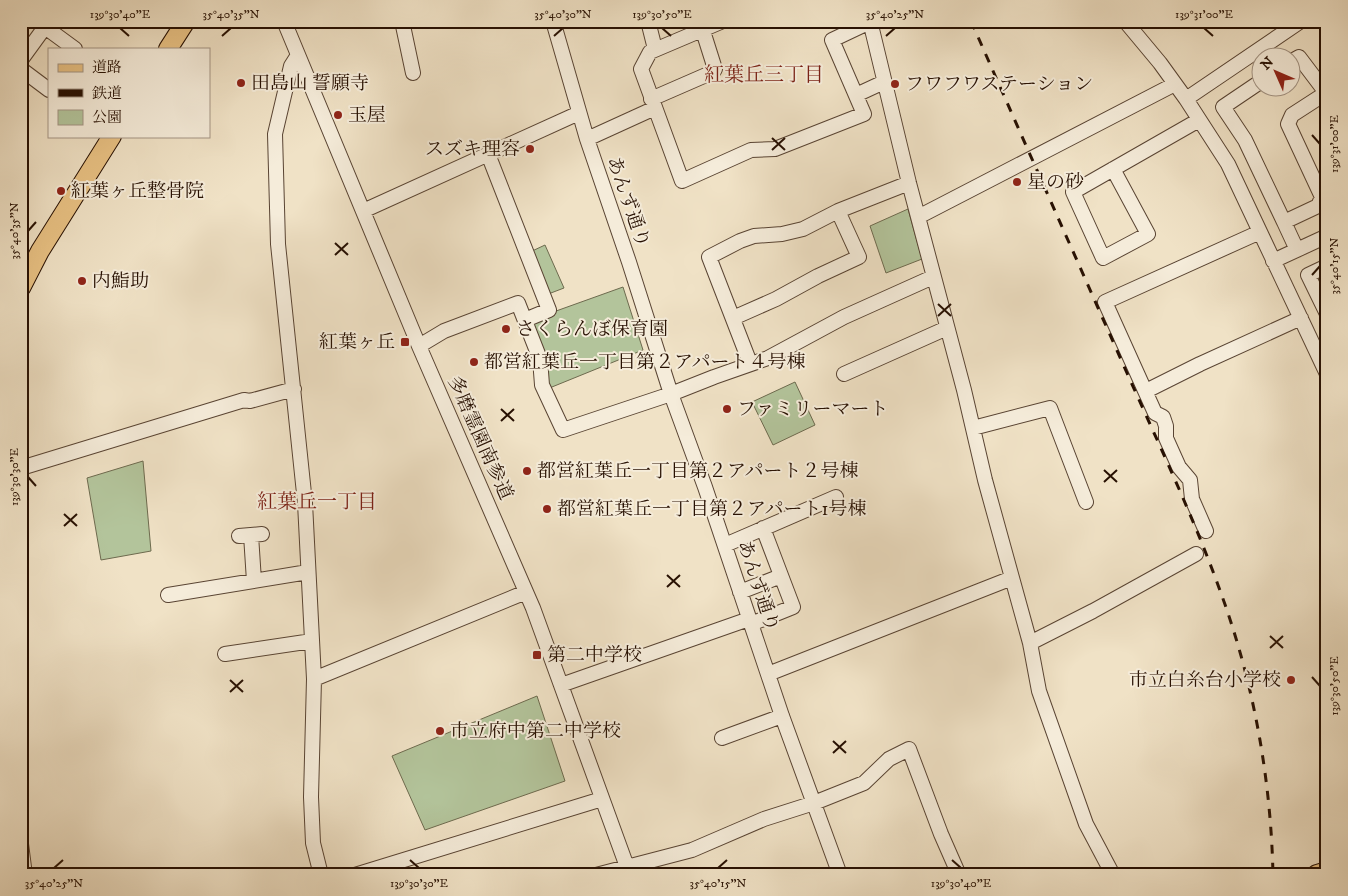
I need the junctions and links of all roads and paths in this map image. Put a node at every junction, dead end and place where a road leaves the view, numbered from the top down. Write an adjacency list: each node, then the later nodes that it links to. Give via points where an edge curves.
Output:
1 (186, 21): 12 (main road)
2 (284, 21): 14 (street, 多磨霊園南参道)
3 (402, 21): 18 (street)
4 (553, 21): 27 (street, あんず通り)
5 (648, 21): 13 (street)
6 (723, 21): 10 (street)
7 (1125, 21): 20 (street)
8 (1301, 21): 25 (street)
9 (870, 22): 19 (street); 24 (street, via 832,40)
10 (703, 31): 13 (street); 26 (street, via 715,69 713,72)
11 (74, 48): 15 (street, via 45,27)
12 (169, 48)
13 (656, 49): 26 (street, via 650,52 640,70)
14 (298, 55): 34 (street, 多磨霊園南参道); 54 (street, via 291,66 275,134 278,244)
15 (21, 60)
16 (1300, 60): 23 (street)
17 (21, 69): 21 (street)
18 (413, 73)
19 (884, 82): 24 (street); 33 (street)
20 (1175, 84): 25 (street); 36 (street)
21 (48, 89)
22 (1250, 89): 37 (street, via 1223,107 1245,140)
23 (1326, 93): 37 (street, via 1292,116 1288,124 1321,201 1318,206)
24 (856, 95): 26 (street, via 864,114 774,149 751,150 682,181)
25 (1186, 98): 28 (street)
26 (653, 104): 30 (street)
27 (579, 113): 30 (street, あんず通り); 31 (street)
28 (1199, 120): 32 (street); 38 (street, via 1228,164)
29 (110, 138): 44 (main road)
30 (587, 139): 56 (street, あんず通り)
31 (488, 154): 34 (street); 48 (street, via 549,310)
32 (1113, 169): 32 (street, via 1073,192 1103,258 1148,234)
33 (908, 183): 35 (street); 36 (street)
34 (363, 211): 50 (street, 多磨霊園南参道)
35 (838, 211): 46 (street, via 859,257); 46 (street, via 803,229 754,236 709,257)
36 (918, 217): 43 (street)
37 (1284, 222): 40 (street)
38 (1260, 232): 41 (street); 55 (street, via 1105,302)
39 (1327, 236): 40 (street)
40 (1297, 250): 41 (street)
41 (1273, 261): 47 (street)
42 (1327, 266): 45 (street, via 1308,275)
43 (933, 277): 49 (street); 51 (street, via 844,317 768,358)
44 (21, 288)
45 (1327, 314)
46 (733, 318): 51 (street)
47 (1301, 318): 53 (street); 55 (street)
48 (525, 320): 50 (street, via 518,304 444,331); 56 (street, via 540,359 542,385 563,430)
49 (947, 328): 52 (street); 57 (street)
50 (419, 346): 70 (street, 多磨霊園南参道)
51 (750, 363): 56 (street)
52 (844, 374)
53 (1327, 374)
54 (294, 389): 58 (street, via 250,402 244,400); 66 (street)
55 (1146, 391): 62 (street, via 1166,426 1166,438 1179,467 1190,480 1192,499)
56 (671, 394): 64 (street, あんず通り)
57 (973, 428): 60 (street, via 1050,408); 68 (street)
58 (21, 468)
59 (836, 497): 61 (street)
60 (1086, 502)
61 (763, 528): 64 (street); 67 (street)
62 (1206, 531)
63 (251, 535): 69 (street)
64 (725, 545): 71 (street, あんず通り)
65 (1196, 554): 75 (street)
66 (308, 572): 69 (street); 74 (street)
67 (781, 576): 71 (street); 73 (street, via 793,607)
68 (1012, 578): 75 (street); 77 (street)
69 (254, 581): 72 (street)
70 (526, 592): 78 (street); 79 (street, 多磨霊園南参道)
71 (740, 592): 73 (street, あんず通り)
72 (168, 595)
73 (750, 621): 77 (street, あんず通り); 79 (street)
74 (312, 641): 76 (street); 78 (street)
75 (1030, 643): 93 (street, via 1039,691 1076,800)
76 (225, 654)
77 (768, 674): 80 (street, あんず通り)
78 (314, 679): 88 (street, via 311,797 313,843)
79 (562, 685): 82 (street, 多磨霊園南参道)
80 (782, 716): 81 (street); 83 (street, あんず通り)
81 (722, 738)
82 (602, 799): 85 (street, 多磨霊園南参道); 89 (street)
83 (814, 803): 85 (street); 91 (street, あんず通り); 92 (street, via 864,784 889,759 909,749)
84 (21, 844): 87 (street)
85 (628, 871): 90 (street)
86 (1327, 872): 94 (highway)
87 (25, 875)
88 (321, 875)
89 (354, 875)
90 (596, 875)
91 (840, 875)
92 (959, 875)
93 (1113, 875)
94 (1317, 875)

